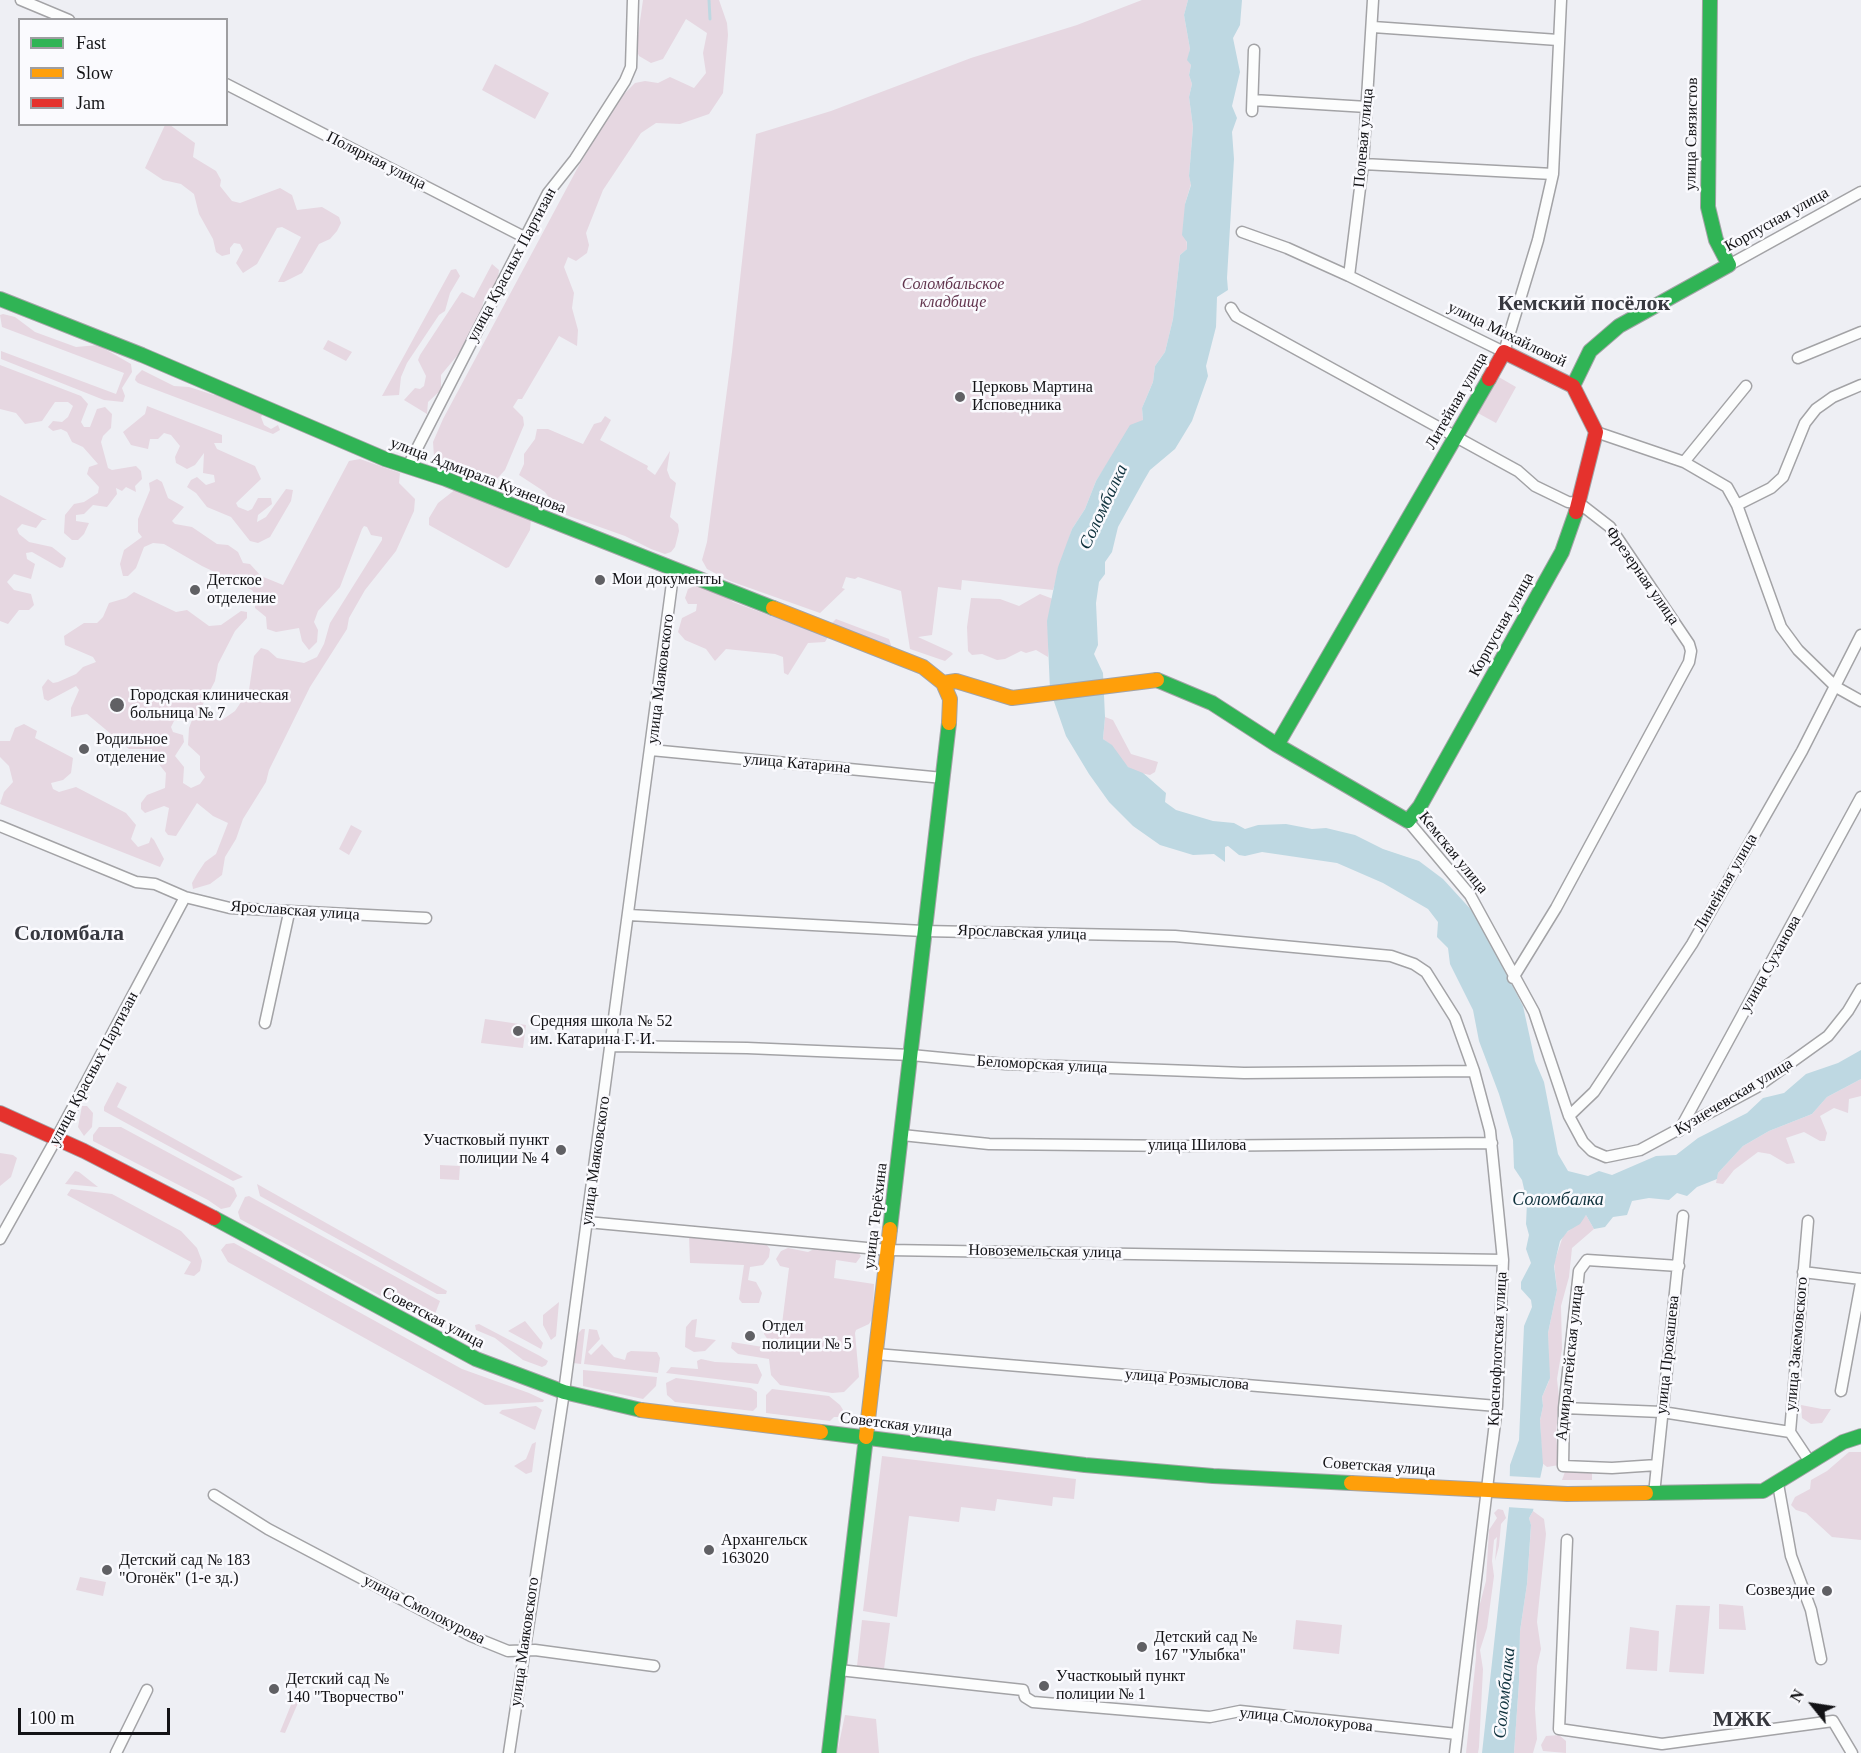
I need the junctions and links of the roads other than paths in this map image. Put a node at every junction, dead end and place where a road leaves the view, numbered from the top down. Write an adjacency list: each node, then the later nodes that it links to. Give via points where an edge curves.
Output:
1 (21, 0): 6 (street)
2 (633, 0): 16 (street, улица Красных Партизан, via 631,67 575,159 548,193)
3 (1373, 0): 7 (street, Полевая улица)
4 (1561, 0): 8 (street, Литейная улица)
5 (1710, 0): 17 (main road, улица Связистов, via 1708,207 1716,240)
6 (64, 18)
7 (1373, 27): 8 (street); 11 (street, Полевая улица)
8 (1558, 40): 13 (street, Литейная улица)
9 (1254, 50): 11 (street, via 1253,105)
10 (228, 85): 16 (street, Полярная улица)
11 (1367, 107): 12 (street, Полевая улица)
12 (1363, 165): 13 (street); 18 (street, Полевая улица)
13 (1553, 174): 22 (street, Литейная улица, via 1538,240)
14 (1861, 192): 17 (street, Корпусная улица)
15 (1242, 232): 18 (street, улица Михайловой)
16 (526, 238): 30 (street, улица Красных Партизан)
17 (1729, 265): 25 (main road, Корпусная улица, via 1619,326 1590,351)
18 (1348, 276): 22 (street, улица Михайловой)
19 (0, 298): 30 (main road, улица Адмирала Кузнецова)
20 (1231, 308): 28 (street, Фрезерная улица, via 1236,316)
21 (1861, 332): 23 (street)
22 (1504, 352): 25 (main road, улица Михайловой); 28 (main road, Литейная улица)
23 (1798, 358)
24 (1861, 385): 32 (street, via 1816,409 1805,423 1783,477 1771,488)
25 (1573, 386): 27 (main road, улица Михайловой)
26 (1746, 386): 29 (street)
27 (1596, 432): 29 (street); 31 (main road, Корпусная улица)
28 (1456, 437): 31 (street, Фрезерная улица, via 1518,471 1534,486); 38 (main road, Литейная улица)
29 (1684, 462): 32 (street, via 1722,483)
30 (408, 466): 33 (main road, улица Адмирала Кузнецова)
31 (1579, 503): 42 (main road, Корпусная улица, via 1562,552); 50 (street, Фрезерная улица, via 1610,527 1691,651 1689,662 1577,871)
32 (1737, 505): 36 (street, via 1781,627 1798,650)
33 (674, 568): 35 (main road, улица Адмирала Кузнецова, via 922,667); 39 (street, улица Маяковского)
34 (1861, 635): 36 (street, Линейная улица)
35 (943, 683): 38 (main road, Кемская улица, via 956,681 998,695 1027,697 1161,680 1212,704); 40 (main road, улица Терёхина, via 951,713)
36 (1836, 687): 37 (street); 57 (street, Линейная улица, via 1692,944 1594,1092)
37 (1861, 701)
38 (1277, 745): 42 (main road, Кемская улица)
39 (651, 750): 40 (street, улица Катарина); 46 (street, улица Маяковского)
40 (943, 778): 48 (main road, улица Терёхина)
41 (1861, 797): 58 (street, улица Суханова)
42 (1408, 821): 50 (street, Кемская улица, via 1470,896)
43 (0, 826): 44 (street, Ярославская улица, via 136,882 155,884)
44 (185, 897): 45 (street, Ярославская улица, via 230,908); 60 (street, улица Красных Партизан)
45 (289, 913): 47 (street, Ярославская улица); 52 (street)
46 (629, 915): 48 (street, Ярославская улица); 53 (street, улица Маяковского)
47 (426, 918)
48 (923, 931): 49 (street, Ярославская улица, via 1175,936 1391,956); 54 (main road, улица Терёхина)
49 (1414, 964): 55 (street, Краснофлотская улица, via 1426,972 1455,1018)
50 (1513, 978): 57 (street, Кемская улица, via 1534,1012)
51 (1861, 989): 58 (street, Кузнечевская улица, via 1828,1036 1809,1052)
52 (265, 1023)
53 (611, 1046): 54 (street, Беломорская улица); 65 (street, улица Маяковского)
54 (910, 1055): 55 (street, Беломорская улица, via 1005,1064 1244,1073); 59 (main road, улица Терёхина)
55 (1474, 1071): 62 (street, Краснофлотская улица)
56 (0, 1113): 60 (main road, Советская улица)
57 (1569, 1116): 61 (street, Кемская улица)
58 (1679, 1131): 61 (street, Кузнечевская улица, via 1640,1149 1606,1157)
59 (902, 1135): 62 (street, улица Шилова, via 989,1144); 67 (main road, улица Терёхина)
60 (56, 1139): 66 (street, улица Красных Партизан); 74 (main road, Советская улица, via 225,1224 456,1350)
61 (1583, 1142)
62 (1492, 1143): 68 (street, Краснофлотская улица)
63 (1683, 1216): 69 (street, улица Прокашева)
64 (1808, 1221): 70 (street, улица Закемовского)
65 (587, 1222): 67 (street, Новоземельская улица); 74 (street, улица Маяковского)
66 (0, 1239)
67 (888, 1250): 68 (street, Новоземельская улица); 72 (main road, улица Терёхина)
68 (1503, 1260): 75 (street, Краснофлотская улица)
69 (1679, 1266): 76 (street, Адмиралтейская улица, via 1587,1260 1579,1271); 77 (street, улица Прокашева)
70 (1803, 1272): 71 (street); 78 (street, улица Закемовского)
71 (1861, 1281): 73 (street)
72 (876, 1354): 75 (street, улица Розмыслова); 80 (main road, улица Терёхина)
73 (1841, 1391)
74 (564, 1392): 80 (main road, Советская улица, via 632,1409); 88 (street, улица Маяковского)
75 (1497, 1406): 84 (street, Краснофлотская улица)
76 (1564, 1408): 77 (street); 82 (street, Адмиралтейская улица, via 1563,1466)
77 (1662, 1412): 78 (street); 82 (street, улица Прокашева)
78 (1790, 1432): 81 (street, улица Закемовского)
79 (1861, 1436): 81 (main road, Советская улица)
80 (867, 1438): 84 (main road, Советская улица, via 1085,1465 1213,1476); 91 (main road, улица Терёхина)
81 (1810, 1462): 83 (main road, Советская улица)
82 (1657, 1465): 85 (street, улица Прокашева)
83 (1778, 1484): 85 (main road, Советская улица, via 1763,1491); 89 (street, via 1791,1556 1811,1610)
84 (1490, 1491): 85 (main road, Советская улица); 93 (street, Краснофлотская улица)
85 (1654, 1494)
86 (214, 1495): 88 (street, улица Смолокурова, via 253,1521 460,1630 508,1651)
87 (1567, 1540): 94 (street, via 1558,1729)
88 (523, 1652): 90 (street, улица Смолокурова, via 535,1650); 96 (street, улица Маяковского)
89 (1821, 1659)
90 (654, 1666)
91 (839, 1670): 93 (street, улица Смолокурова, via 1023,1690 1033,1702 1210,1717 1240,1711); 97 (main road, улица Терёхина)
92 (147, 1690): 95 (street)
93 (1457, 1734): 98 (street, Краснофлотская улица)
94 (1662, 1748): 99 (street, via 1833,1721)
95 (116, 1753)
96 (509, 1753)
97 (829, 1753)
98 (1455, 1753)
99 (1852, 1753)

